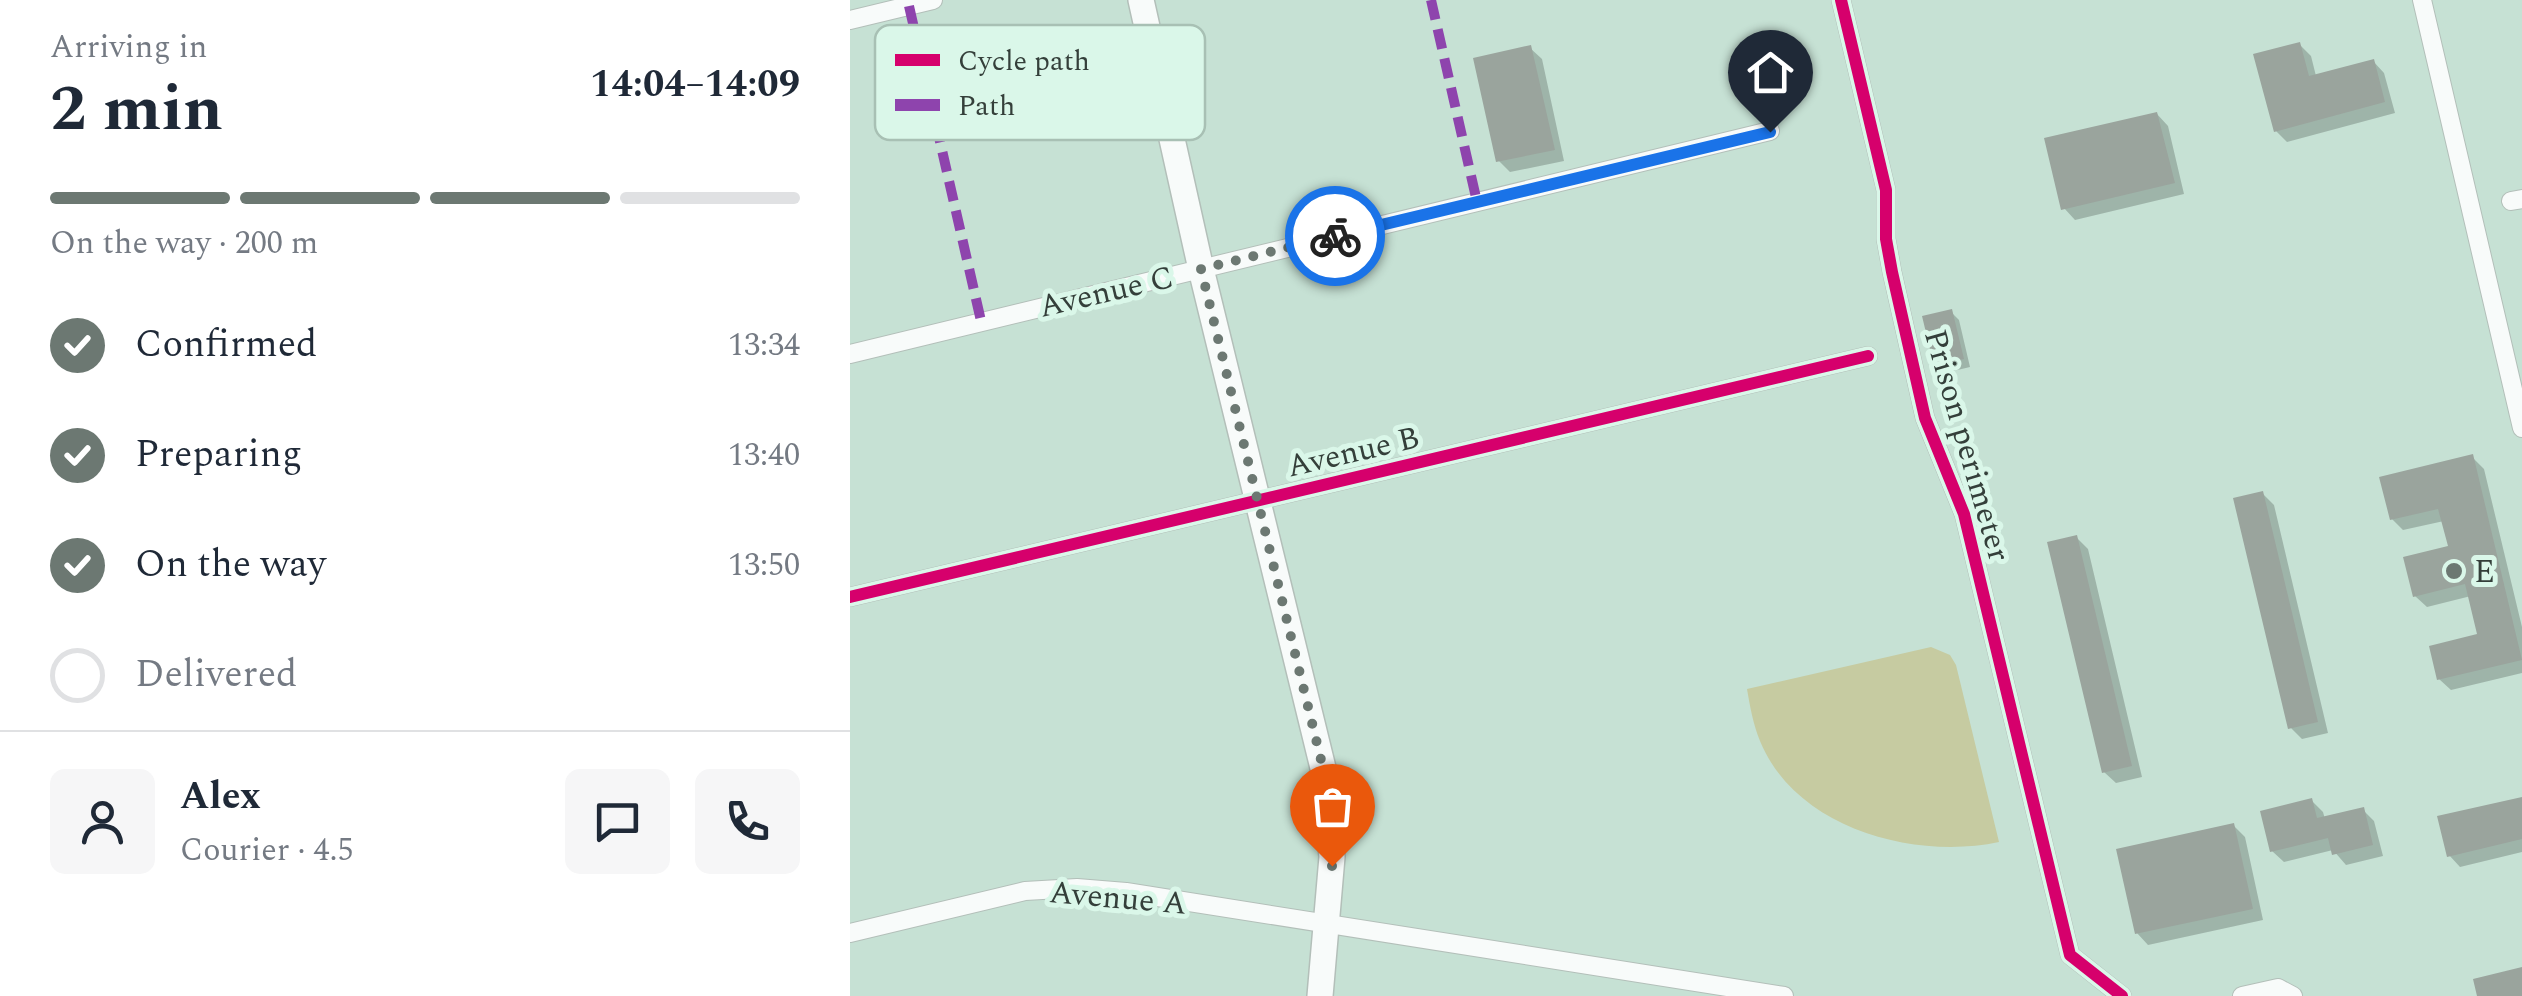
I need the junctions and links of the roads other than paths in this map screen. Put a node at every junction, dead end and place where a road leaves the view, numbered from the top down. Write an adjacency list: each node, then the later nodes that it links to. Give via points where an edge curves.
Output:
1 (933, 0): 5 (street)
2 (1141, 0): 6 (street)
3 (1841, 0): 19 (street, Prison perimeter, via 1886,190 1886,239 1926,418 1964,514 2070,955)
4 (2422, 0): 12 (street)
5 (850, 20)
6 (1147, 25)
7 (1770, 132): 9 (street, Avenue C)
8 (1172, 140): 9 (street)
9 (1201, 269): 10 (street, Avenue C); 13 (street)
10 (850, 354)
11 (1868, 356): 13 (street, Avenue B)
12 (2522, 428)
13 (1259, 501): 14 (street, Avenue B); 15 (street, via 1324,772 1332,857)
14 (850, 597)
15 (1328, 923): 16 (street, Avenue A, via 1078,888 1025,891); 17 (street); 18 (street, Avenue A)
16 (850, 933)
17 (1320, 996)
18 (1784, 996)
19 (2122, 996)
20 (2242, 996): 21 (street, via 2278,988)
21 (2292, 996)

